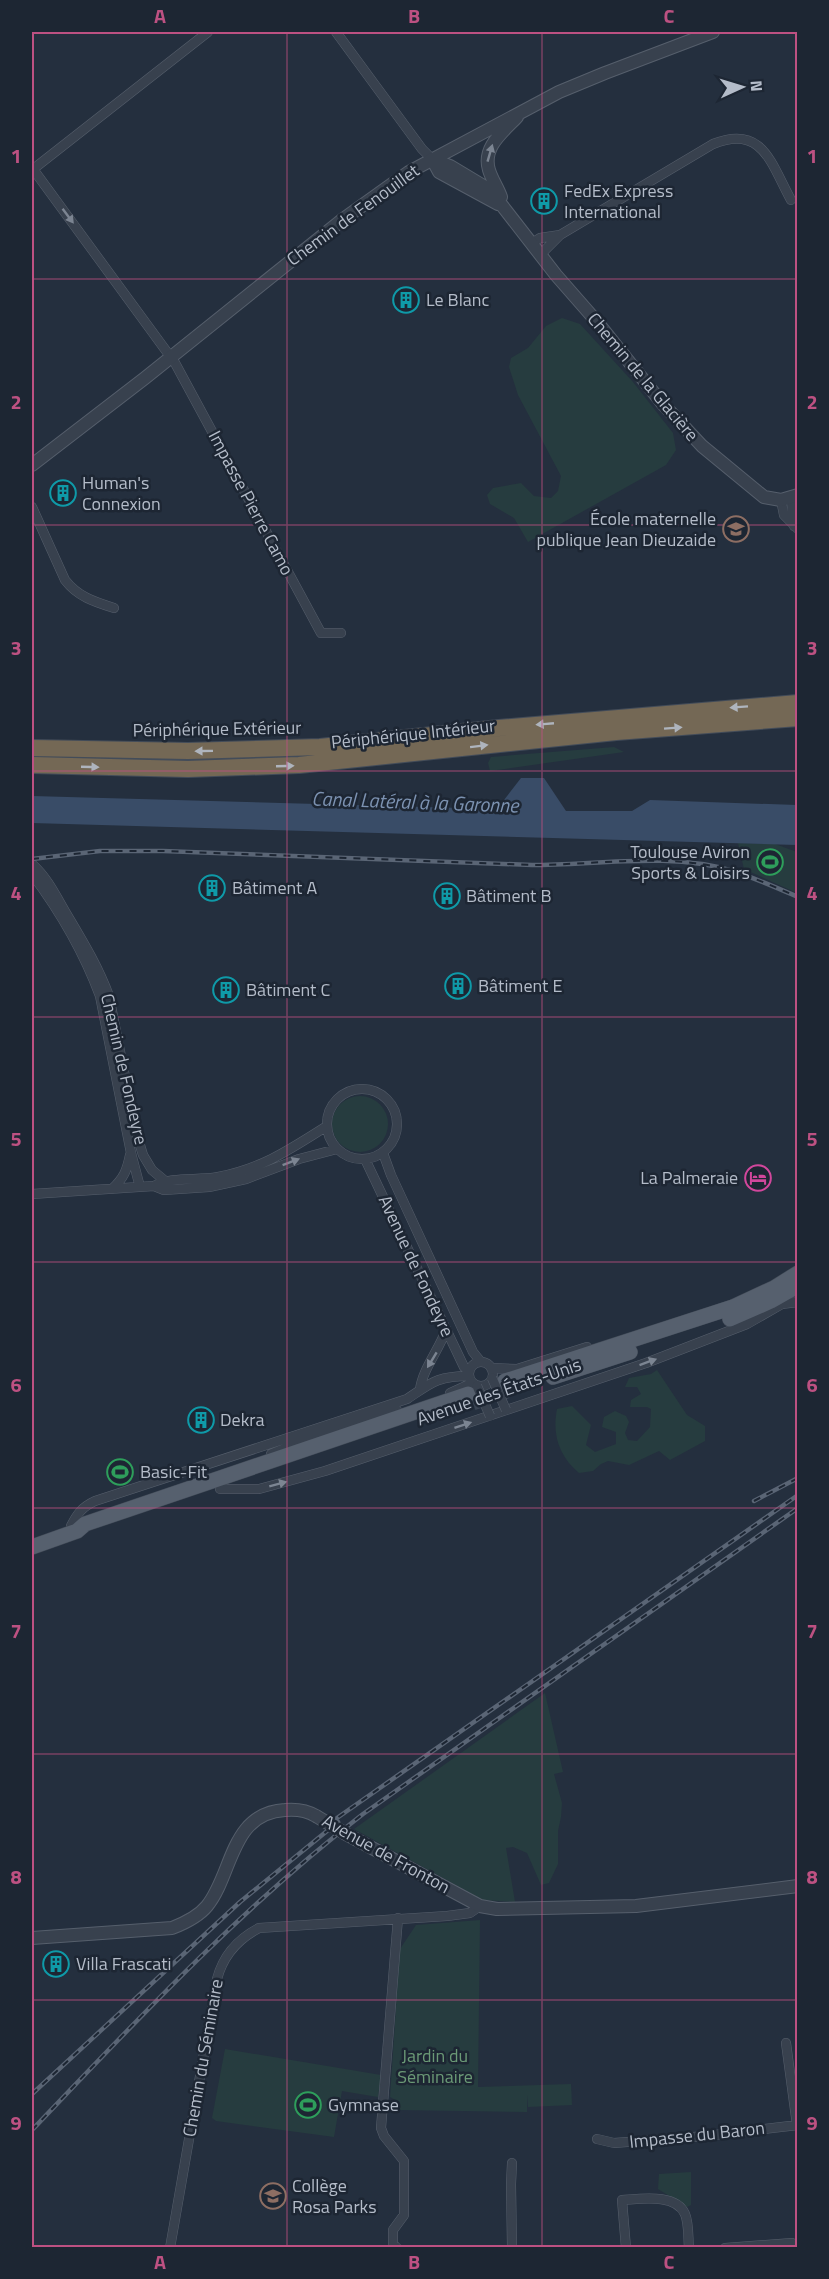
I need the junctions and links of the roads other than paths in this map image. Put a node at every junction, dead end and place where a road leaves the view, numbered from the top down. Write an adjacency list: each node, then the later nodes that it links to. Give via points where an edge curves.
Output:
1 (208, 32): 6 (street)
2 (336, 32): 5 (street)
3 (714, 32): 4 (street, Chemin de Fenouillet, via 605,72)
4 (526, 109): 5 (street, Chemin de Fenouillet); 8 (street, one-way to 4, via 490,172 488,153)
5 (432, 159): 8 (street, Chemin de la Glacière, via 490,190); 12 (street, Chemin de Fenouillet, via 342,220)
6 (32, 169): 12 (street, one-way to 12)
7 (791, 200): 9 (street, via 759,145 739,137 724,139)
8 (504, 207): 10 (street, Chemin de la Glacière)
9 (560, 235): 10 (street); 11 (street)
10 (532, 243): 11 (street, Chemin de la Glacière)
11 (540, 255): 14 (street, Chemin de la Glacière, via 687,432 756,492 774,500)
12 (171, 356): 13 (street, Chemin de Fenouillet); 18 (street, Impasse Pierre Camo, via 321,633)
13 (32, 465)
14 (790, 498): 16 (street, Chemin de la Glacière)
15 (32, 507): 17 (street, via 72,590)
16 (796, 528)
17 (114, 609)
18 (341, 633)
19 (798, 703): 21 (highway, Périphérique Extérieur, one-way to 21, via 320,747 188,751)
20 (798, 718): 22 (highway, Périphérique Intérieur, one-way to 20, via 188,769 310,765 593,734)
21 (32, 748)
22 (32, 765)
23 (32, 864): 30 (street, Chemin de Fondeyre, via 45,878 102,978 143,1155)
24 (32, 874): 27 (street, Chemin de Fondeyre, via 93,976)
25 (327, 1126): 26 (street); 28 (street, via 332,1106 346,1092 363,1088 381,1093 394,1108 398,1128); 30 (street, via 279,1157 249,1170 216,1178)
26 (338, 1149): 29 (street, via 350,1157); 32 (street, one-way to 26, via 164,1190 209,1187)
27 (130, 1153): 31 (street, Chemin de Fondeyre); 33 (street, Chemin de Fondeyre, via 126,1172)
28 (383, 1153): 29 (street); 39 (street, Avenue de Fondeyre)
29 (365, 1159): 38 (street, Avenue de Fondeyre)
30 (164, 1180): 32 (street)
31 (140, 1186): 32 (street); 33 (street)
32 (154, 1186)
33 (112, 1189): 34 (street)
34 (32, 1194)
35 (796, 1278): 40 (main road, Avenue des États-Unis, via 733,1307)
36 (798, 1294): 37 (main road)
37 (790, 1303): 43 (street, Avenue des États-Unis, one-way to 37, via 646,1363)
38 (446, 1330): 41 (street, Avenue de Fondeyre); 42 (street, one-way to 42)
39 (481, 1362): 40 (street); 41 (street, via 474,1364)
40 (499, 1380): 41 (street); 43 (street, bridge)
41 (471, 1385): 42 (street, Avenue des États-Unis, via 451,1376 431,1381); 44 (street, Avenue de Fondeyre, bridge); 45 (main road, Avenue des États-Unis)
42 (420, 1390): 46 (street, Avenue des États-Unis, via 407,1400 95,1501 76,1516 71,1526)
43 (506, 1410): 44 (street, Avenue des États-Unis)
44 (490, 1416): 45 (street, Avenue des États-Unis, one-way to 44, via 259,1489)
45 (214, 1485): 46 (main road, Avenue des États-Unis, via 88,1532)
46 (75, 1532): 47 (main road, Avenue des États-Unis)
47 (32, 1547)
48 (798, 1886): 49 (street, Avenue de Fronton, via 636,1906)
49 (480, 1906): 50 (street, Chemin du Séminaire, via 470,1912); 51 (street, Avenue de Fronton, bridge, via 316,1816 302,1810 280,1810 254,1822 235,1845 207,1906 188,1923 172,1928)
50 (398, 1918): 56 (street, via 381,2128 404,2161 404,2215 393,2230); 57 (street, Chemin du Séminaire, via 259,1928 226,1957 217,1979)
51 (32, 1938)
52 (786, 2043): 53 (street)
53 (797, 2125): 54 (street, Impasse du Baron, via 614,2143)
54 (597, 2139)
55 (512, 2163): 58 (street)
56 (393, 2246)
57 (170, 2247)
58 (512, 2247)
59 (626, 2247): 60 (street, via 622,2200 660,2197 682,2209)
60 (689, 2247)
61 (725, 2247): 62 (street, via 792,2243)
62 (797, 2247)

